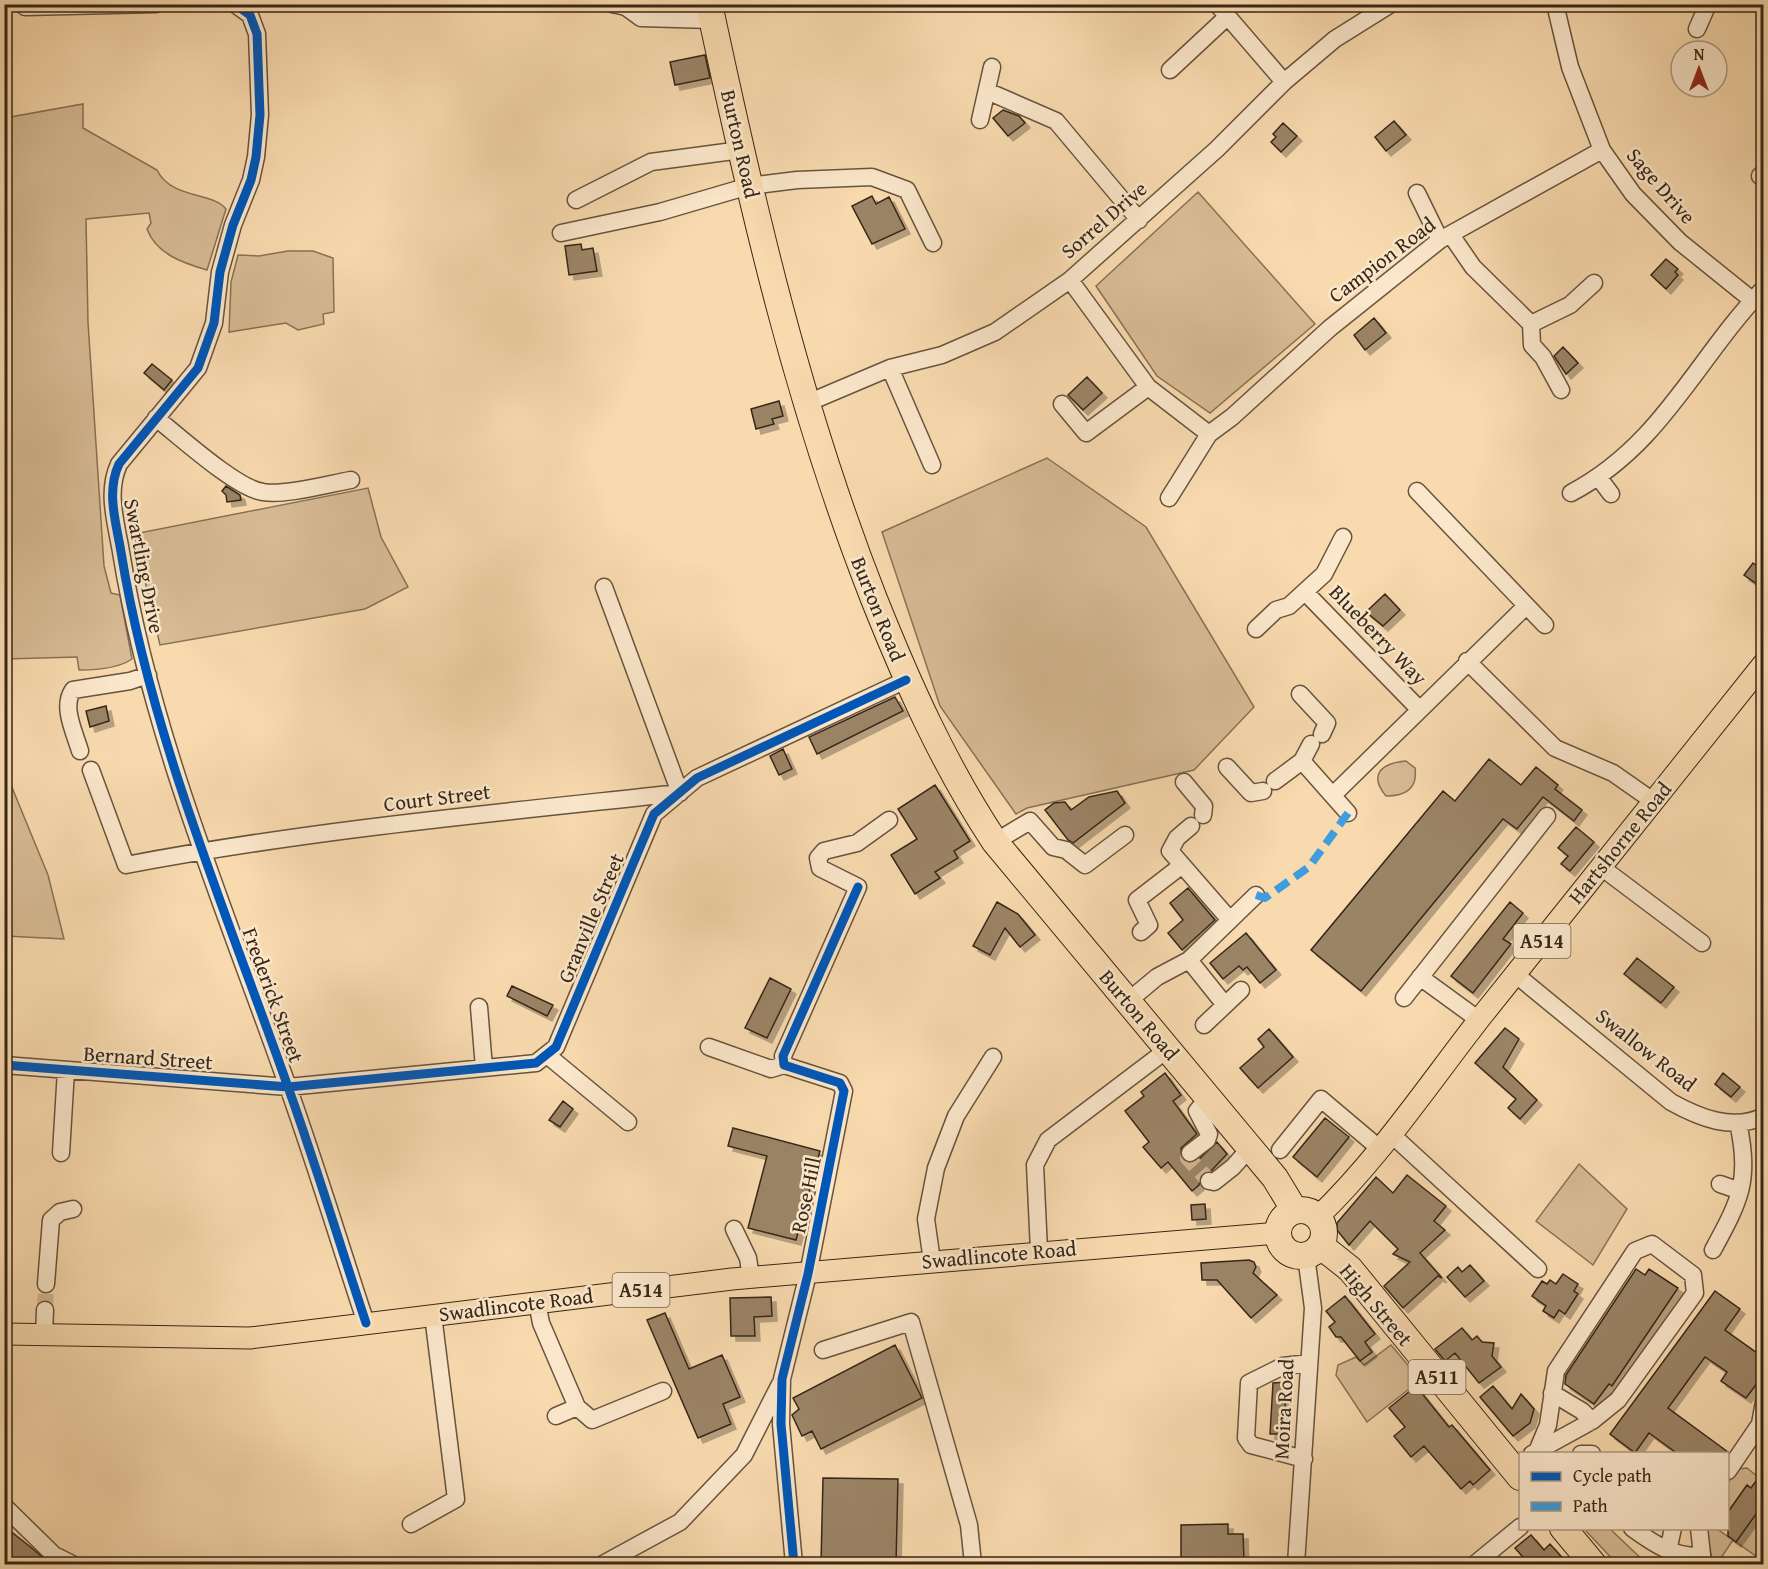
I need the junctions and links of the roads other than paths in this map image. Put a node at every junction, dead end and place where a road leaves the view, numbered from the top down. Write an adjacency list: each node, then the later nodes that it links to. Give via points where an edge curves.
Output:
1 (156, 4): 7 (street)
2 (235, 4): 34 (street, Swartling Drive, via 250,15 256,27 260,115 256,157 247,192 232,225 207,346 198,368)
3 (612, 4): 9 (street, via 626,7 641,18)
4 (1391, 4): 13 (street, Sorrel Drive, via 1335,39)
5 (1555, 4): 17 (street, Sage Drive, via 1570,67)
6 (1707, 5): 10 (street)
7 (25, 7)
8 (1222, 10): 12 (street); 13 (street)
9 (710, 12): 16 (highway, Burton Road)
10 (1697, 29)
11 (992, 68): 14 (street)
12 (1170, 70)
13 (1284, 82): 21 (street, Sorrel Drive)
14 (987, 91): 15 (street); 21 (street, via 1056,121)
15 (980, 120)
16 (741, 150): 18 (highway, Burton Road); 20 (street, via 651,162)
17 (1602, 150): 23 (street, Campion Road); 27 (street, Sage Drive, via 1633,194 1680,242)
18 (749, 186): 22 (street, via 660,212); 24 (street, via 872,177 907,190); 32 (highway, Burton Road)
19 (1417, 193): 23 (street)
20 (576, 200)
21 (1139, 220): 25 (street, Sorrel Drive)
22 (561, 233)
23 (1446, 238): 28 (street); 35 (street, Campion Road, via 1330,327)
24 (933, 243)
25 (1070, 280): 29 (street, Sorrel Drive, via 996,332 942,355); 30 (street)
26 (1594, 283): 28 (street, via 1570,305)
27 (1758, 294): 37 (street, Sage Drive, via 1659,423)
28 (1531, 324): 31 (street, via 1533,345)
29 (890, 368): 32 (street, Sorrel Drive); 36 (street)
30 (1148, 387): 33 (street, via 1086,433); 35 (street)
31 (1561, 390)
32 (805, 404): 52 (highway, Burton Road, via 847,530)
33 (1062, 404)
34 (156, 418): 38 (street, via 207,459 256,491 271,493); 51 (street, Swartling Drive, via 119,464 112,491 129,601)
35 (1209, 434): 42 (street, Campion Road)
36 (932, 465)
37 (1599, 478): 40 (street, Sage Drive); 41 (street)
38 (351, 480)
39 (1417, 491): 46 (street)
40 (1571, 493)
41 (1611, 494)
42 (1169, 498)
43 (1343, 537): 45 (street, Blueberry Way, via 1324,574)
44 (604, 587): 60 (street)
45 (1305, 592): 48 (street, Blueberry Way, via 1289,606 1276,610); 54 (street, Blueberry Way)
46 (1526, 606): 47 (street); 49 (street, Blueberry Way)
47 (1545, 625)
48 (1256, 629)
49 (1467, 661): 54 (street, Blueberry Way); 62 (street, via 1555,748 1613,773)
50 (1764, 663): 62 (main road, Hartshorne Road / A514)
51 (148, 675): 55 (street, via 74,690 69,697 69,713); 68 (street, Swartling Drive)
52 (906, 680): 60 (street, Granville Street, via 697,778); 67 (highway, Burton Road, via 968,800)
53 (1300, 694): 56 (street, via 1327,723)
54 (1419, 709): 61 (street, Blueberry Way)
55 (80, 751)
56 (1302, 760): 57 (street, via 1269,786 1251,793); 61 (street)
57 (1227, 767)
58 (91, 770): 68 (street, Court Street, via 126,865)
59 (1184, 782): 69 (street, via 1204,806 1170,851)
60 (680, 793): 68 (street, Court Street); 87 (street, Granville Street, via 654,814 556,1047)
61 (1333, 795): 63 (street)
62 (1653, 801): 70 (main road, Hartshorne Road / A514)
63 (1348, 813)
64 (1547, 816): 77 (street)
65 (890, 820): 90 (street, via 857,843 824,851 818,858 820,868 858,887 789,1041)
66 (1125, 835): 67 (street, via 1085,866 1066,850 1053,847 1030,821)
67 (995, 842): 80 (highway, Burton Road)
68 (201, 851): 93 (street, Frederick Street)
69 (1181, 866): 72 (street); 73 (street, via 1137,900 1149,925)
70 (1600, 867): 74 (street); 76 (main road, Hartshorne Road / A514)
71 (1256, 895): 72 (street)
72 (1230, 920): 75 (street)
73 (1141, 932)
74 (1702, 943)
75 (1189, 960): 80 (street, via 1157,977); 81 (street)
76 (1515, 974): 83 (main road, Hartshorne Road / A514); 97 (street, Swallow Road, via 1671,1102 1698,1117)
77 (1420, 977): 79 (street); 83 (street)
78 (1241, 990): 81 (street)
79 (1404, 998)
80 (1127, 1002): 86 (highway, Burton Road)
81 (1225, 1005): 84 (street)
82 (479, 1007): 91 (street)
83 (1479, 1020): 98 (main road, Hartshorne Road / A514)
84 (1204, 1025)
85 (710, 1047): 90 (street, Rose Hill, via 771,1069)
86 (1168, 1049): 94 (highway, Burton Road); 111 (street, via 1048,1140 1035,1166)
87 (546, 1054): 91 (street, via 536,1063); 96 (street)
88 (993, 1057): 113 (street, via 956,1116 936,1168 926,1219)
89 (4, 1065): 92 (street, Bernard Street)
90 (784, 1065): 115 (street, Rose Hill, via 840,1083 844,1091)
91 (484, 1068): 93 (street)
92 (66, 1070): 93 (street, Bernard Street); 101 (street)
93 (288, 1088): 121 (street, Frederick Street)
94 (1208, 1098): 99 (highway, Burton Road); 102 (street, via 1197,1112 1209,1134)
95 (1764, 1116): 97 (street, Swallow Road)
96 (628, 1122)
97 (1738, 1123): 105 (street, via 1745,1154)
98 (1385, 1141): 100 (street, via 1321,1099); 107 (main road, Hartshorne Road / A514, via 1339,1197); 114 (street)
99 (1250, 1148): 103 (street, via 1233,1167 1214,1182); 107 (highway, Burton Road)
100 (1280, 1150)
101 (61, 1153)
102 (1190, 1153)
103 (1209, 1181)
104 (1720, 1184): 105 (street)
105 (1740, 1191): 110 (street)
106 (73, 1209): 117 (street, via 60,1212 51,1221)
107 (1306, 1214): 109 (highway, via 1280,1223); 112 (highway, via 1324,1234)
108 (734, 1229): 116 (street, via 748,1258)
109 (1278, 1233): 111 (main road, Swadlincote Road / A514); 112 (highway, via 1279,1242 1288,1253)
110 (1713, 1250)
111 (1039, 1251): 113 (main road, Swadlincote Road / A514)
112 (1313, 1251): 125 (street, Moira Road); 135 (highway, High Street / A511, via 1350,1269)
113 (932, 1262): 115 (main road, Swadlincote Road / A514)
114 (1538, 1269)
115 (808, 1274): 116 (main road, Swadlincote Road / A514); 126 (street, Rose Hill)
116 (751, 1278): 118 (main road, Swadlincote Road / A514)
117 (46, 1284)
118 (537, 1302): 120 (main road, Swadlincote Road / A514); 130 (street, via 541,1323)
119 (45, 1310): 123 (street)
120 (433, 1315): 121 (main road, Swadlincote Road / A514); 139 (street, via 456,1499)
121 (366, 1323): 123 (main road, Swadlincote Road / A514, via 250,1338)
122 (4, 1334): 123 (main road, Swadlincote Road / A514)
123 (44, 1335)
124 (823, 1350): 150 (street, via 911,1322 969,1525)
125 (1310, 1364): 136 (street, Moira Road); 136 (street, via 1283,1366 1249,1383 1246,1438 1251,1446)
126 (782, 1379): 148 (street, via 744,1455 680,1522); 149 (street, Rose Hill, via 781,1424)
127 (663, 1391): 130 (street, via 591,1420)
128 (1552, 1393): 132 (street); 132 (street, via 1556,1371 1635,1251 1652,1244 1693,1275 1695,1293 1618,1400); 133 (street, via 1548,1425)
129 (1764, 1402): 137 (street, via 1760,1424)
130 (577, 1407): 131 (street)
131 (556, 1416)
132 (1592, 1421): 134 (street)
133 (1531, 1452)
134 (1541, 1452)
135 (1519, 1455)
136 (1304, 1459): 151 (street, Moira Road)
137 (1729, 1470)
138 (4, 1506): 147 (street, via 54,1555)
139 (411, 1524)
140 (1519, 1529): 152 (street)
141 (1565, 1530): 153 (highway)
142 (1635, 1530): 145 (street)
143 (1673, 1530): 145 (street)
144 (1699, 1530): 146 (street)
145 (1668, 1551): 146 (street)
146 (1702, 1560)
147 (72, 1564)
148 (603, 1564)
149 (794, 1564)
150 (974, 1564)
151 (1296, 1564)
152 (1475, 1564)
153 (1593, 1564)

